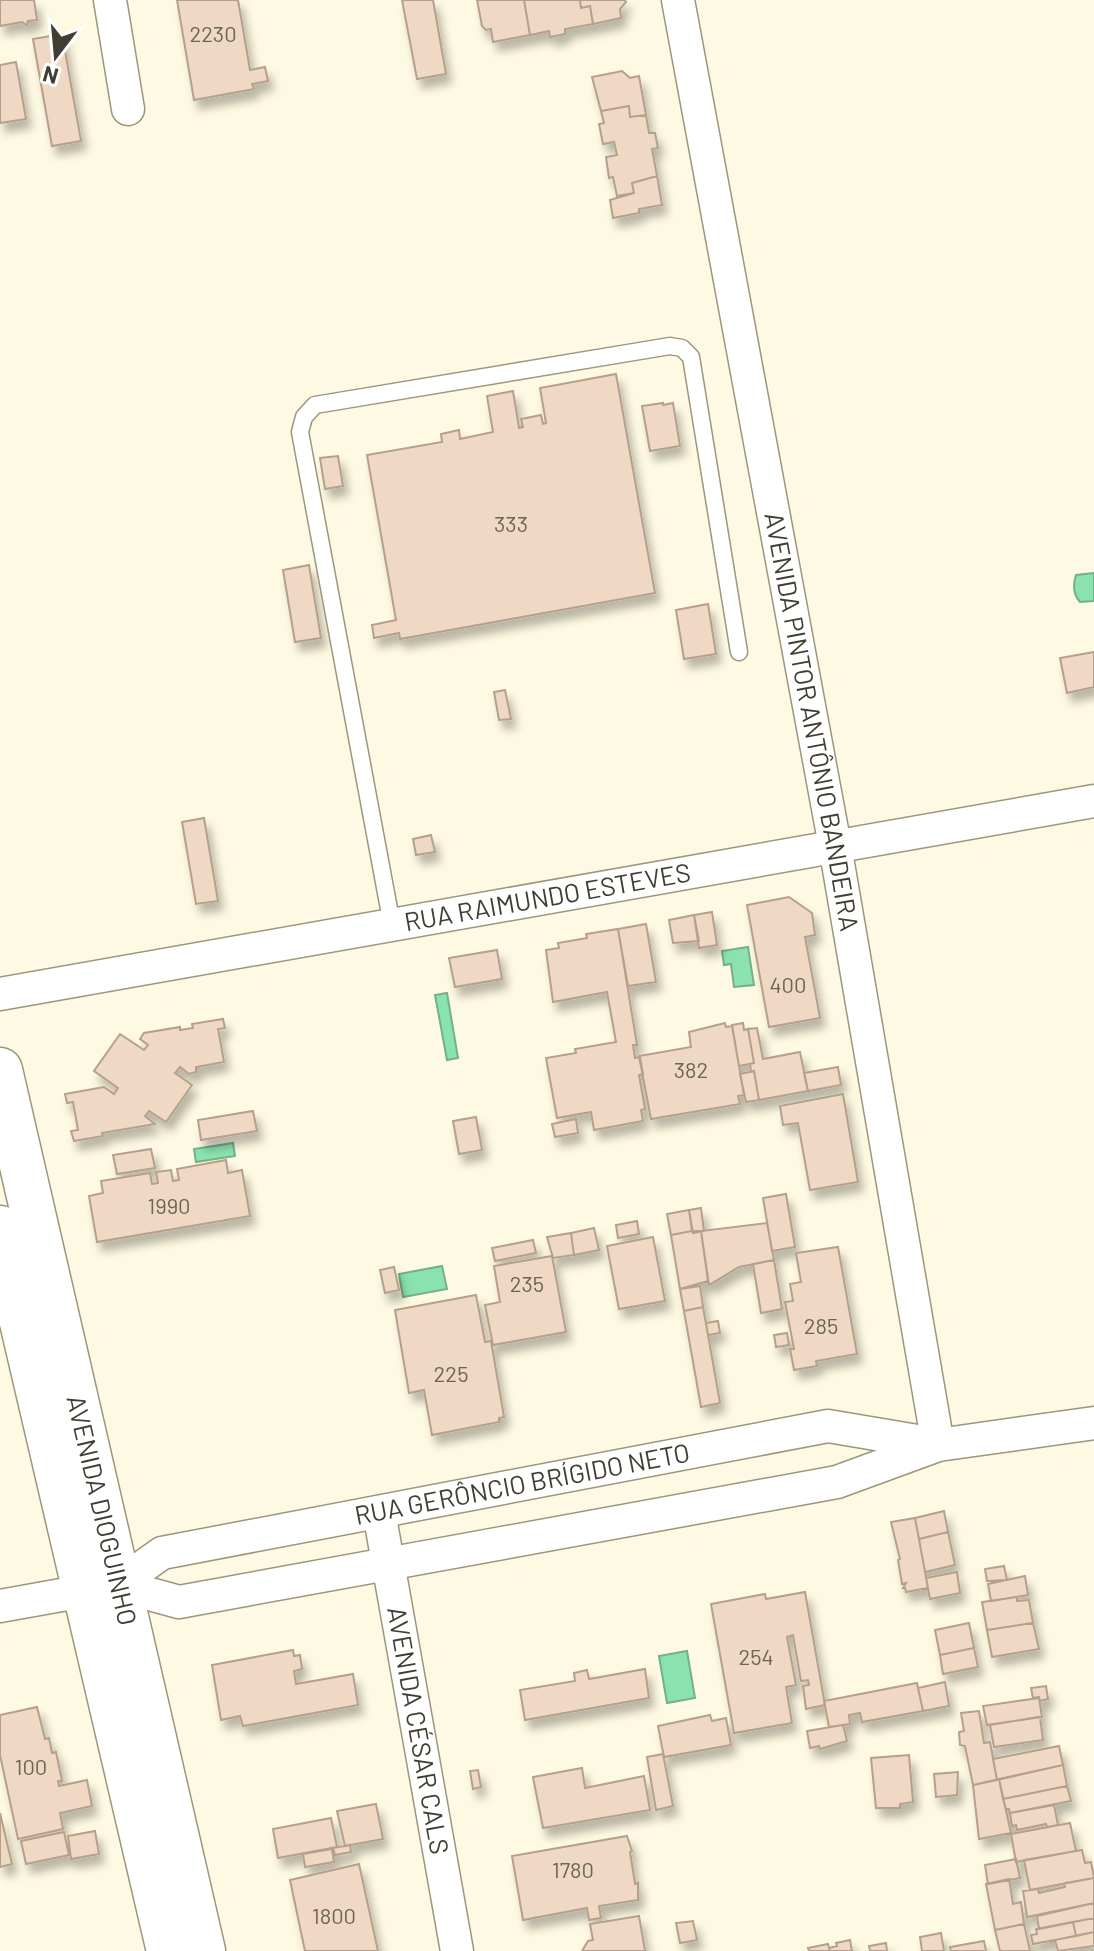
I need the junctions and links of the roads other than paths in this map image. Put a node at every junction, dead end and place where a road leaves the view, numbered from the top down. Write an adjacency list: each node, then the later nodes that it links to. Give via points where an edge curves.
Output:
1 (110, 0): 3 (street)
2 (678, 0): 6 (street, AVENIDA PINTOR ANTÔNIO BANDEIRA)
3 (128, 109)
4 (739, 652): 7 (lane, via 691,357 682,348 315,405 300,432)
5 (1094, 801): 6 (street, RUA RAIMUNDO ESTEVES)
6 (835, 846): 7 (street, RUA RAIMUNDO ESTEVES); 12 (street, AVENIDA PINTOR ANTÔNIO BANDEIRA)
7 (392, 925): 8 (street, RUA RAIMUNDO ESTEVES)
8 (0, 994)
9 (0, 1070): 15 (main road, AVENIDA DIOGUINHO)
10 (0, 1228): 15 (main road, AVENIDA DIOGUINHO)
11 (1094, 1423): 12 (street, RUA GERÔNCIO BRÍGIDO NETO)
12 (938, 1445): 13 (street, RUA GERÔNCIO BRÍGIDO NETO, via 828,1426); 14 (street, RUA GERÔNCIO BRÍGIDO NETO, via 837,1482)
13 (379, 1512): 14 (street, AVENIDA CÉSAR CALS); 15 (street, RUA GERÔNCIO BRÍGIDO NETO, via 162,1553)
14 (388, 1564): 15 (street, RUA GERÔNCIO BRÍGIDO NETO, via 179,1602); 19 (street, AVENIDA CÉSAR CALS)
15 (101, 1588): 16 (street, RUA GERÔNCIO BRÍGIDO NETO); 17 (main road, AVENIDA DIOGUINHO); 18 (main road, AVENIDA DIOGUINHO)
16 (0, 1606)
17 (169, 1951)
18 (203, 1951)
19 (457, 1951)

